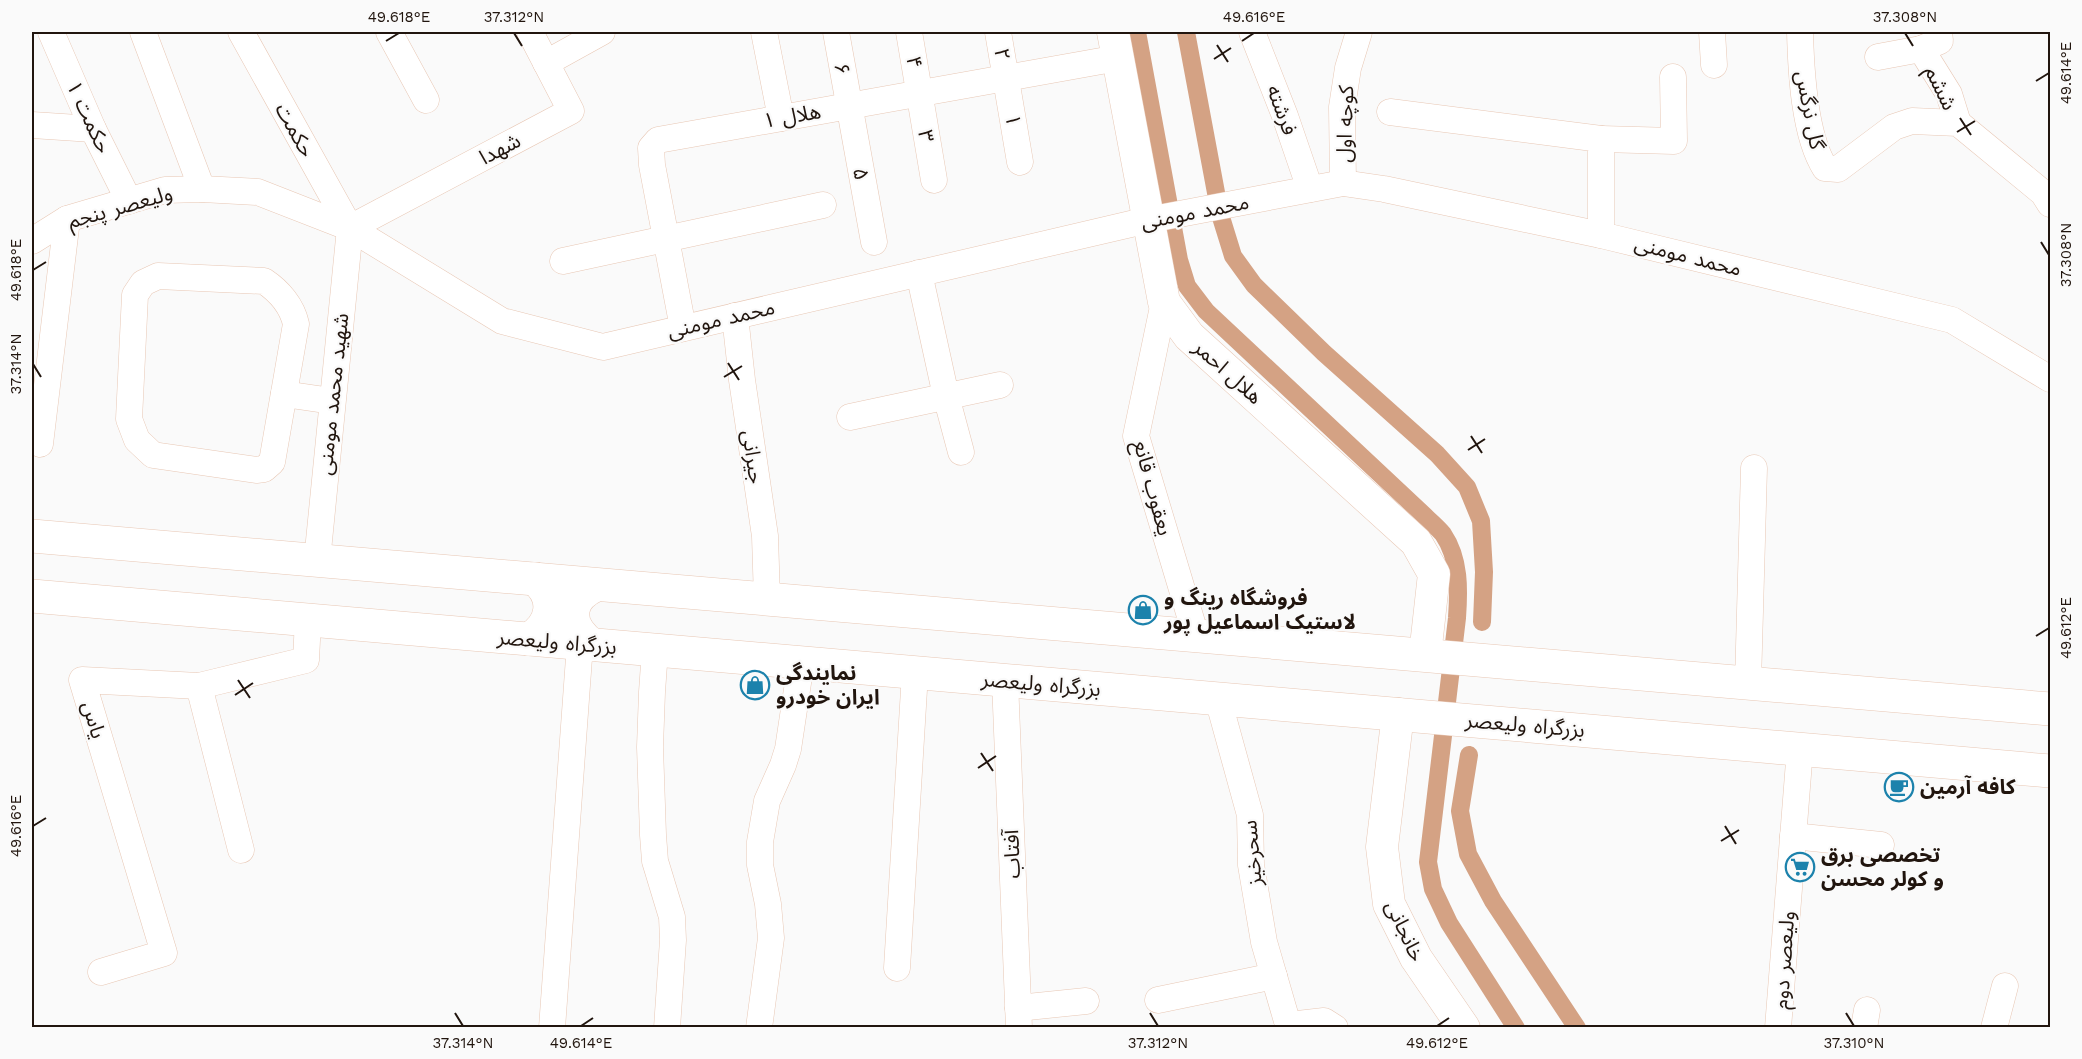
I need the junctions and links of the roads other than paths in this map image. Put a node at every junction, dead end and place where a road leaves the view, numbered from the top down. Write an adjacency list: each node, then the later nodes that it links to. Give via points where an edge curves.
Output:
1 (51, 32): 29 (street, حکمت ۱)
2 (143, 32): 34 (street)
3 (241, 32): 41 (street, حکمت)
4 (389, 32): 23 (street)
5 (531, 32): 18 (street, شهدا)
6 (602, 32): 18 (street)
7 (764, 32): 26 (street)
8 (836, 32): 24 (street, ۶)
9 (909, 32): 22 (street, ۴)
10 (999, 32): 20 (street, ۲)
11 (1252, 32): 35 (street, فرشته)
12 (1359, 32): 33 (street, کوچه اول, via 1342,107)
13 (1712, 32): 19 (street)
14 (1800, 32): 27 (street, گل نرگس, via 1807,110 1817,154 1825,168 1838,169 1894,127 1912,121)
15 (1930, 40): 17 (street); 27 (street, ششم)
16 (1116, 45): 20 (street, هلال ۱); 40 (main road, هلال احمر)
17 (1878, 57)
18 (546, 63): 41 (street, شهدا, via 571,111)
19 (1714, 65)
20 (1006, 77): 22 (street, هلال ۱); 31 (street, ۱)
21 (1674, 77): 30 (street, via 1674,141)
22 (919, 93): 24 (street, هلال ۱); 32 (street, ۳)
23 (426, 100)
24 (849, 106): 26 (street, هلال ۱); 45 (street, ۵)
25 (1390, 112): 30 (street)
26 (782, 118): 43 (street, هلال ۱, via 658,140 651,148)
27 (1958, 123): 36 (street)
28 (32, 125): 29 (street)
29 (93, 129): 37 (street, حکمت ۱)
30 (1601, 139): 42 (street)
31 (1020, 162)
32 (934, 180)
33 (1344, 183): 35 (street, محمد مومنی); 42 (street, محمد مومنی)
34 (202, 189): 37 (street, ولیعصر پنجم, via 165,190); 41 (street, ولیعصر پنجم, via 258,192)
35 (1310, 189): 40 (street, محمد مومنی)
36 (2048, 195)
37 (129, 201): 39 (street, ولیعصر پنجم)
38 (823, 205): 43 (street)
39 (67, 219): 44 (street, ولیعصر پنجم); 57 (street)
40 (1154, 219): 47 (street, محمد مومنی); 48 (main road, هلال احمر)
41 (350, 228): 50 (street, محمد مومنی, via 502,321 603,347); 55 (street, شهید محمد مومنی)
42 (1601, 235): 51 (street, محمد مومنی, via 1952,320)
43 (666, 239): 46 (street); 50 (street, هلال ۱)
44 (32, 241)
45 (874, 242)
46 (563, 261)
47 (920, 273): 49 (street, محمد مومنی); 54 (street)
48 (1164, 302): 67 (street, یعقوب قانع, via 1136,436); 71 (main road, هلال احمر, via 1189,336 1416,542 1434,574)
49 (735, 316): 50 (street, محمد مومنی); 65 (street, جیرانی, via 765,536)
50 (683, 328)
51 (2050, 379)
52 (1000, 385): 54 (street)
53 (284, 394): 53 (street, via 296,324 278,291 264,281 158,276 143,283 135,295 129,419 137,440 153,455 264,469 272,462); 55 (street)
54 (946, 396): 56 (street); 58 (street)
55 (333, 401): 61 (street, شهید محمد مومنی)
56 (850, 417)
57 (40, 444)
58 (961, 452)
59 (1754, 468): 75 (street)
60 (32, 536): 61 (highway)
61 (317, 561): 62 (highway)
62 (535, 579): 63 (highway); 68 (highway, via 550,602 547,621)
63 (596, 585): 65 (highway); 69 (highway, via 578,598 572,618)
64 (32, 596): 66 (highway, بزرگراه ولیعصر)
65 (767, 599): 67 (highway)
66 (308, 620): 68 (highway, بزرگراه ولیعصر); 76 (street, یاس, via 306,660)
67 (1196, 636): 71 (highway)
68 (529, 639): 69 (highway, بزرگراه ولیعصر)
69 (586, 644): 70 (highway, بزرگراه ولیعصر); 93 (street)
70 (655, 650): 72 (highway, بزرگراه ولیعصر); 94 (street, via 652,835 674,940)
71 (1425, 655): 75 (highway)
72 (801, 663): 73 (highway, بزرگراه ولیعصر); 95 (street, via 788,749 767,801 760,842 771,938)
73 (915, 673): 74 (highway, بزرگراه ولیعصر); 85 (street)
74 (1005, 681): 77 (highway, بزرگراه ولیعصر); 91 (street, آفتاب)
75 (1748, 683): 78 (highway)
76 (199, 686): 84 (street); 86 (street, یاس, via 82,680 164,953)
77 (1218, 699): 79 (highway, بزرگراه ولیعصر); 87 (street, سحرخیز, via 1250,815 1251,865)
78 (2050, 709)
79 (1398, 714): 80 (highway, بزرگراه ولیعصر); 97 (main road, خانجانی, via 1382,848 1389,904 1416,958)
80 (1800, 749): 81 (highway, بزرگراه ولیعصر); 82 (street, ولیعصر دوم)
81 (2050, 771)
82 (1793, 836): 83 (street); 98 (street, ولیعصر دوم)
83 (1881, 845)
84 (241, 850)
85 (897, 968)
86 (101, 972)
87 (1274, 976): 89 (street); 92 (street, سحرخیز)
88 (2005, 986): 99 (street)
89 (1158, 1000)
90 (1086, 1001): 91 (street)
91 (1019, 1018)
92 (1286, 1022): 96 (street, via 1324,1021)
93 (552, 1028)
94 (667, 1028)
95 (759, 1028)
96 (1335, 1028)
97 (1464, 1028)
98 (1778, 1028)
99 (1994, 1028)

